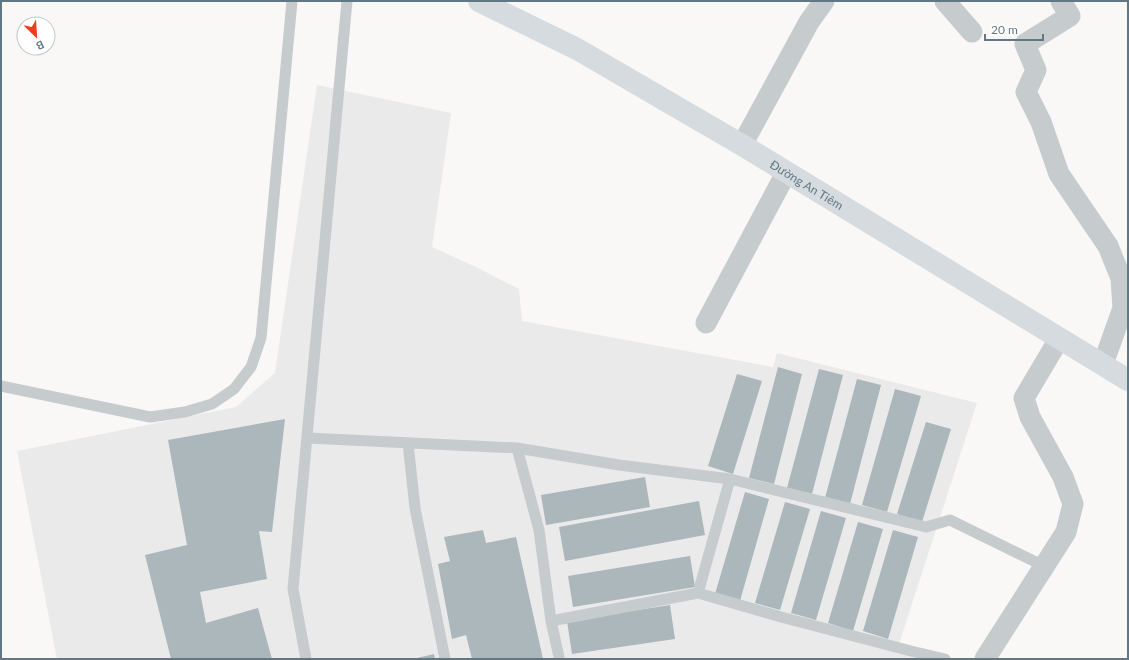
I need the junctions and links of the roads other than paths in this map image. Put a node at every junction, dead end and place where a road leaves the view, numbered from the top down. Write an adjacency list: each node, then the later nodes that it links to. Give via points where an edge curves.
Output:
1 (292, 1): 14 (lane, via 261,338 251,367 234,389 212,404 185,412 150,417)
2 (347, 1): 15 (lane)
3 (479, 1): 8 (highway, Đường An Tiêm, via 577,49)
4 (824, 1): 8 (street, via 809,22)
5 (945, 1): 7 (street)
6 (1061, 1): 12 (street, via 1070,16 1025,44 1036,70 1026,92 1042,122 1060,174 1108,246 1121,278 1123,308)
7 (972, 32)
8 (742, 145): 9 (highway, Đường An Tiêm)
9 (786, 173): 10 (street); 11 (highway, Đường An Tiêm)
10 (706, 323)
11 (1060, 339): 12 (highway, Đường An Tiêm); 19 (street, via 1024,398 1030,416 1063,477 1073,504 1066,532)
12 (1103, 364): 13 (highway, Đường An Tiêm)
13 (1128, 380)
14 (1, 386)
15 (308, 438): 16 (lane); 23 (lane, via 293,590)
16 (408, 443): 17 (lane); 24 (lane, via 415,508)
17 (516, 448): 18 (lane, via 619,465); 21 (lane, via 538,530)
18 (730, 479): 19 (lane, via 926,527 950,520); 20 (lane)
19 (1044, 566): 26 (street)
20 (698, 593): 21 (lane); 25 (lane)
21 (551, 621): 22 (lane)
22 (559, 657)
23 (306, 659)
24 (445, 659)
25 (945, 659)
26 (985, 659)

